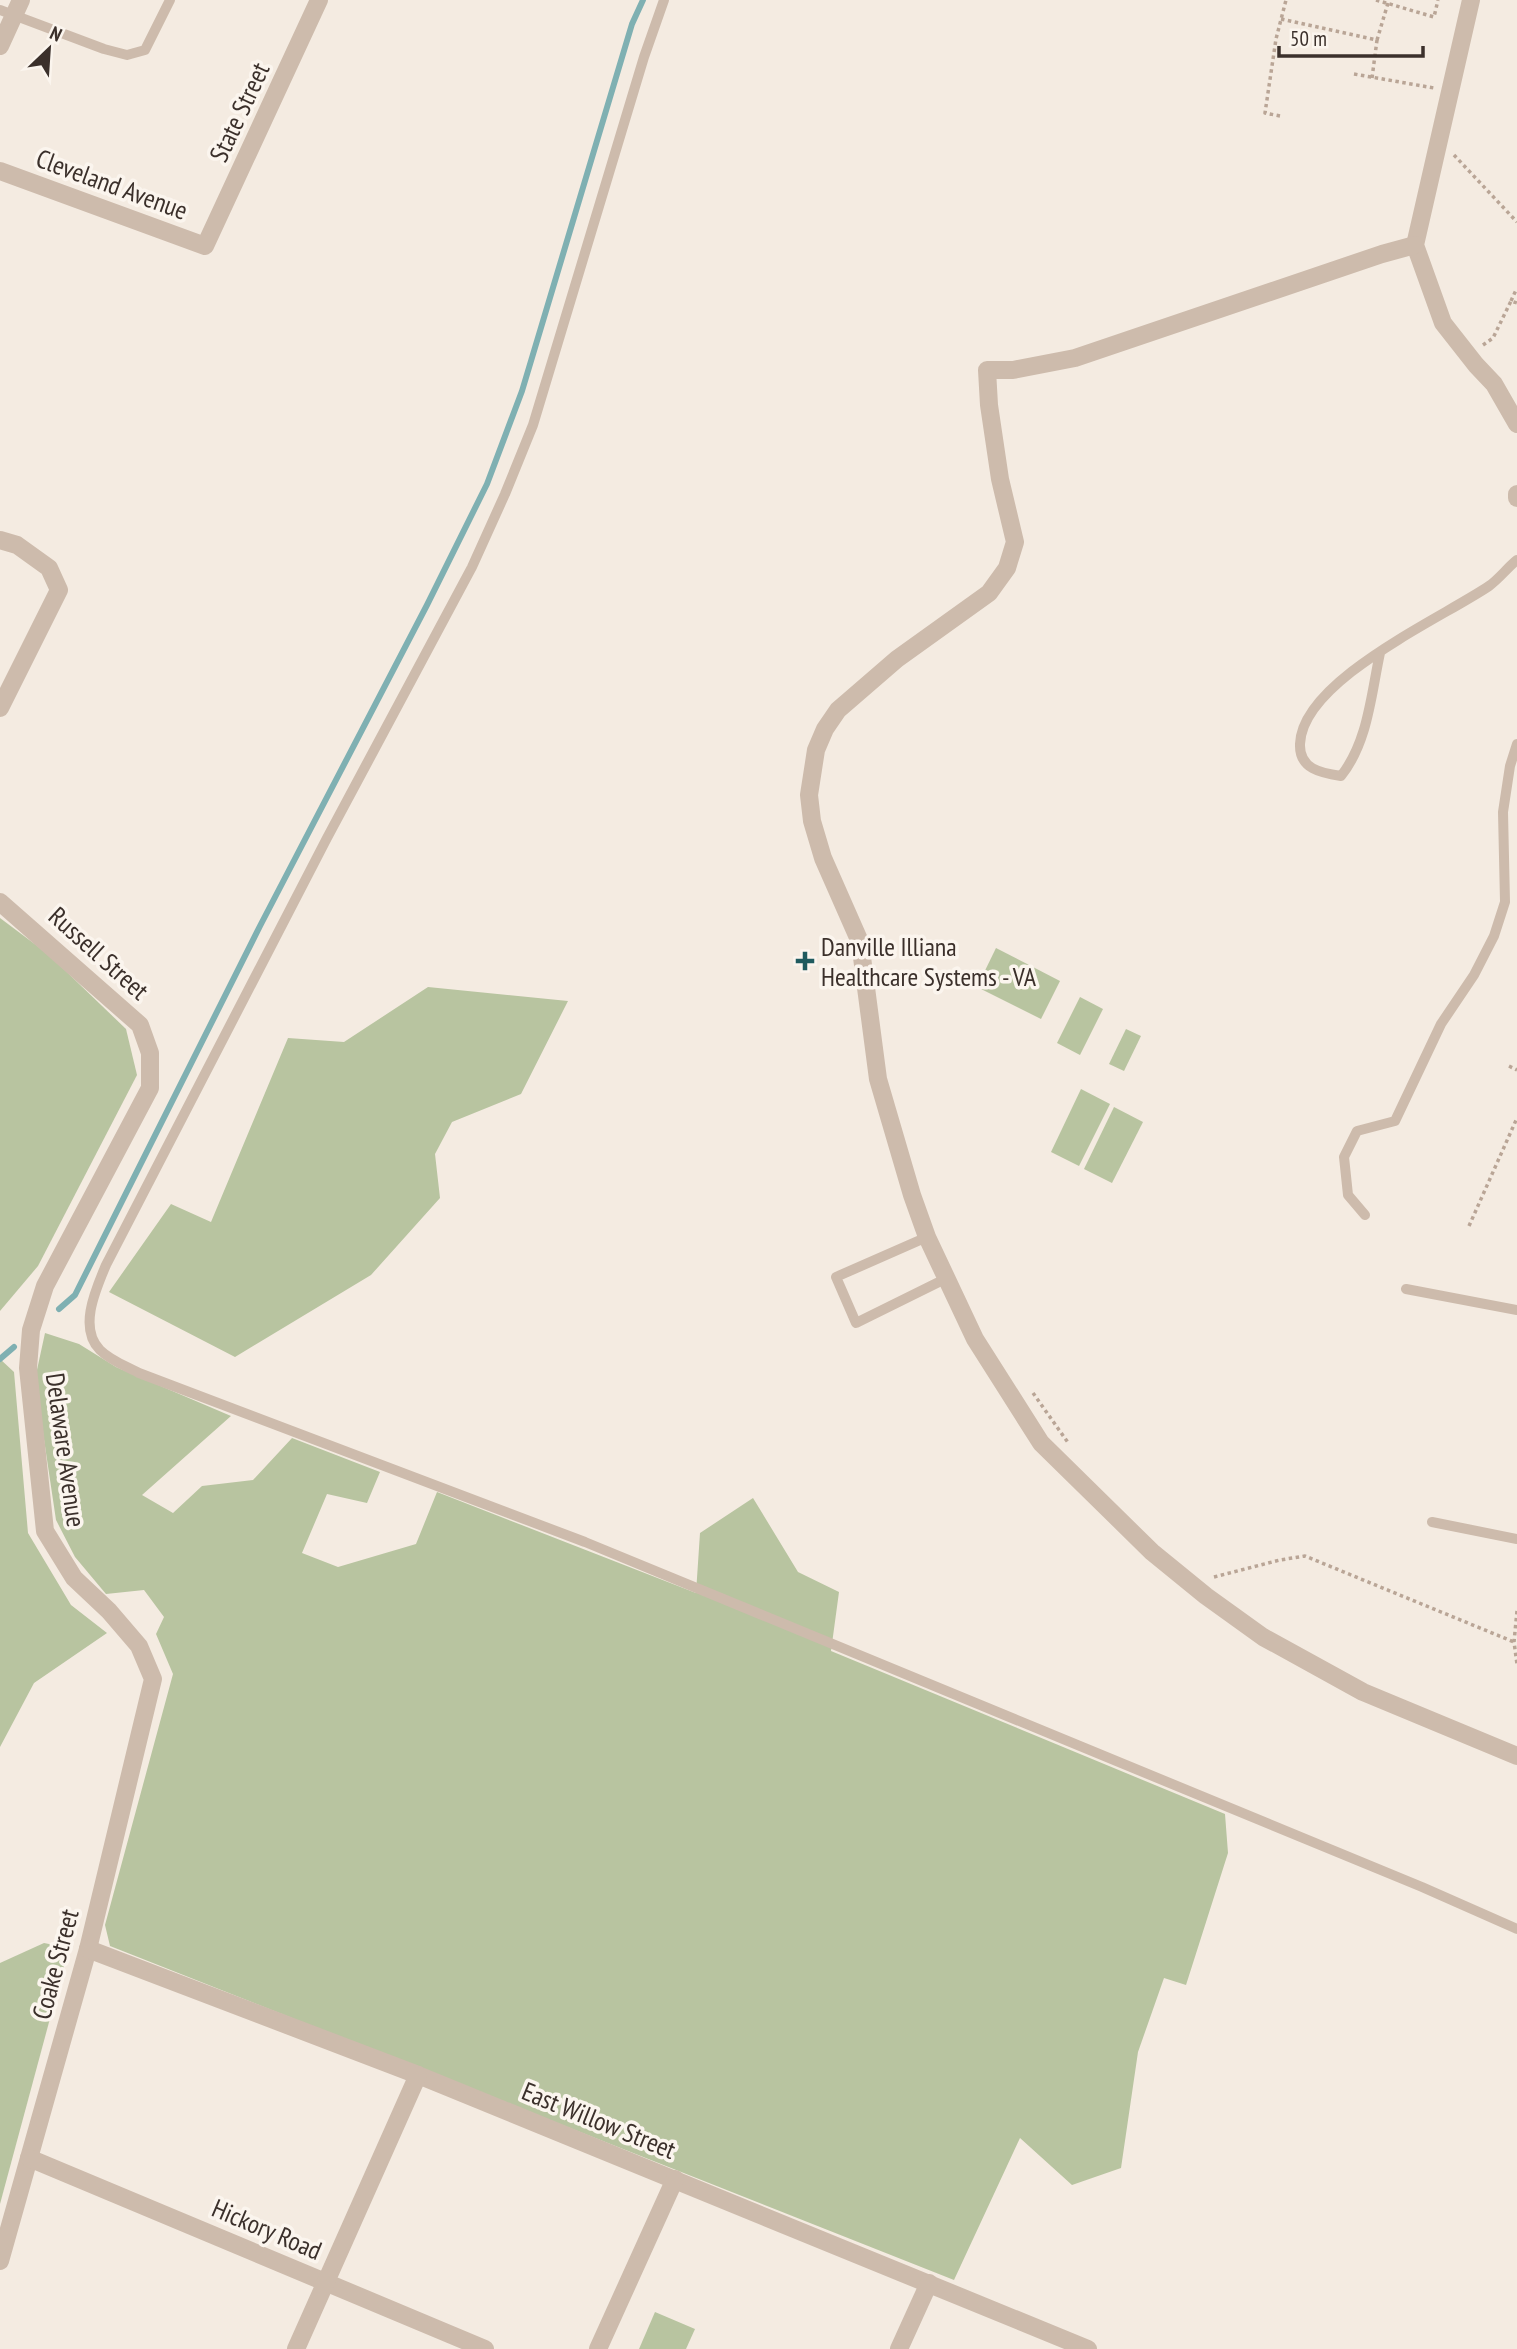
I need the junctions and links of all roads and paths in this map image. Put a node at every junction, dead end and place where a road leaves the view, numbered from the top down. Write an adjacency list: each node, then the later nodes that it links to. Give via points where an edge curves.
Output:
1 (170, 0): 9 (lane, via 145,50 127,55)
2 (319, 0): 21 (street, State Street)
3 (664, 0): 53 (lane, via 533,425 505,494 106,1265 90,1304 90,1327 97,1348 139,1373 585,1542)
4 (1286, 0): 10 (path)
5 (1376, 0): 8 (path)
6 (1438, 0): 8 (path, via 1434,16)
7 (1471, 0): 15 (street)
8 (1388, 3): 11 (path)
9 (12, 9): 12 (street)
10 (1281, 19): 11 (path); 16 (path, via 1265,113)
11 (1377, 40): 14 (path)
12 (0, 46)
13 (1354, 74): 14 (path)
14 (1372, 78): 15 (path)
15 (1450, 91): 17 (street)
16 (1280, 116)
17 (1437, 151): 19 (path, via 1454,155); 20 (street)
18 (1, 174): 21 (street, Cleveland Avenue)
19 (1517, 222)
20 (1415, 245): 25 (street, via 1443,323); 39 (street, via 1075,358 1013,370 987,370 1000,479 1015,542 1007,568 989,593 897,659 838,710 816,750 809,795 823,858 860,942 878,1079)
21 (205, 246)
22 (1516, 290): 23 (path)
23 (1511, 300): 24 (path); 25 (path, via 1493,338)
24 (1517, 303)
25 (1469, 356): 26 (street, via 1494,384)
26 (1517, 424)
27 (0, 540): 30 (street, via 17,545 49,568 60,590)
28 (1517, 561): 29 (lane, via 1490,585)
29 (1380, 653): 29 (lane, via 1333,687 1300,735 1300,751 1318,773 1341,776 1353,761 1363,736)
30 (0, 708)
31 (1517, 744): 37 (lane, via 1503,812 1506,902 1484,956 1441,1024 1395,1121 1357,1131 1344,1157 1348,1195)
32 (0, 902): 33 (street, Russell Street, via 140,1025)
33 (150, 1053): 51 (street, Delaware Avenue, via 150,1088 45,1286 30,1330 28,1368 45,1531 74,1578 139,1646)
34 (1509, 1066): 35 (path)
35 (1517, 1070)
36 (1517, 1118): 38 (path)
37 (1365, 1215)
38 (1469, 1226)
39 (928, 1237): 40 (street); 40 (lane, via 836,1277 856,1324)
40 (945, 1279): 52 (street, via 975,1339 1041,1443 1206,1597 1263,1637 1363,1692)
41 (1406, 1289): 42 (lane)
42 (1517, 1310)
43 (1028, 1388): 44 (path)
44 (1072, 1448)
45 (1432, 1522): 46 (lane)
46 (1517, 1539)
47 (1208, 1578): 49 (path, via 1305,1556)
48 (1517, 1611): 49 (path)
49 (1514, 1642): 50 (path)
50 (1517, 1664)
51 (153, 1679): 54 (street, Coake Street)
52 (1517, 1756)
53 (1517, 1929)
54 (88, 1948): 55 (street, East Willow Street); 56 (street, Coake Street)
55 (418, 2075): 57 (street, East Willow Street); 59 (street)
56 (29, 2158): 58 (street, Coake Street); 59 (street, Hickory Road)
57 (675, 2179): 60 (street, East Willow Street); 63 (street)
58 (0, 2261)
59 (325, 2283): 61 (street); 62 (street, Hickory Road)
60 (929, 2283): 64 (street); 65 (street, East Willow Street)
61 (296, 2349)
62 (485, 2349)
63 (598, 2349)
64 (899, 2349)
65 (1088, 2349)

